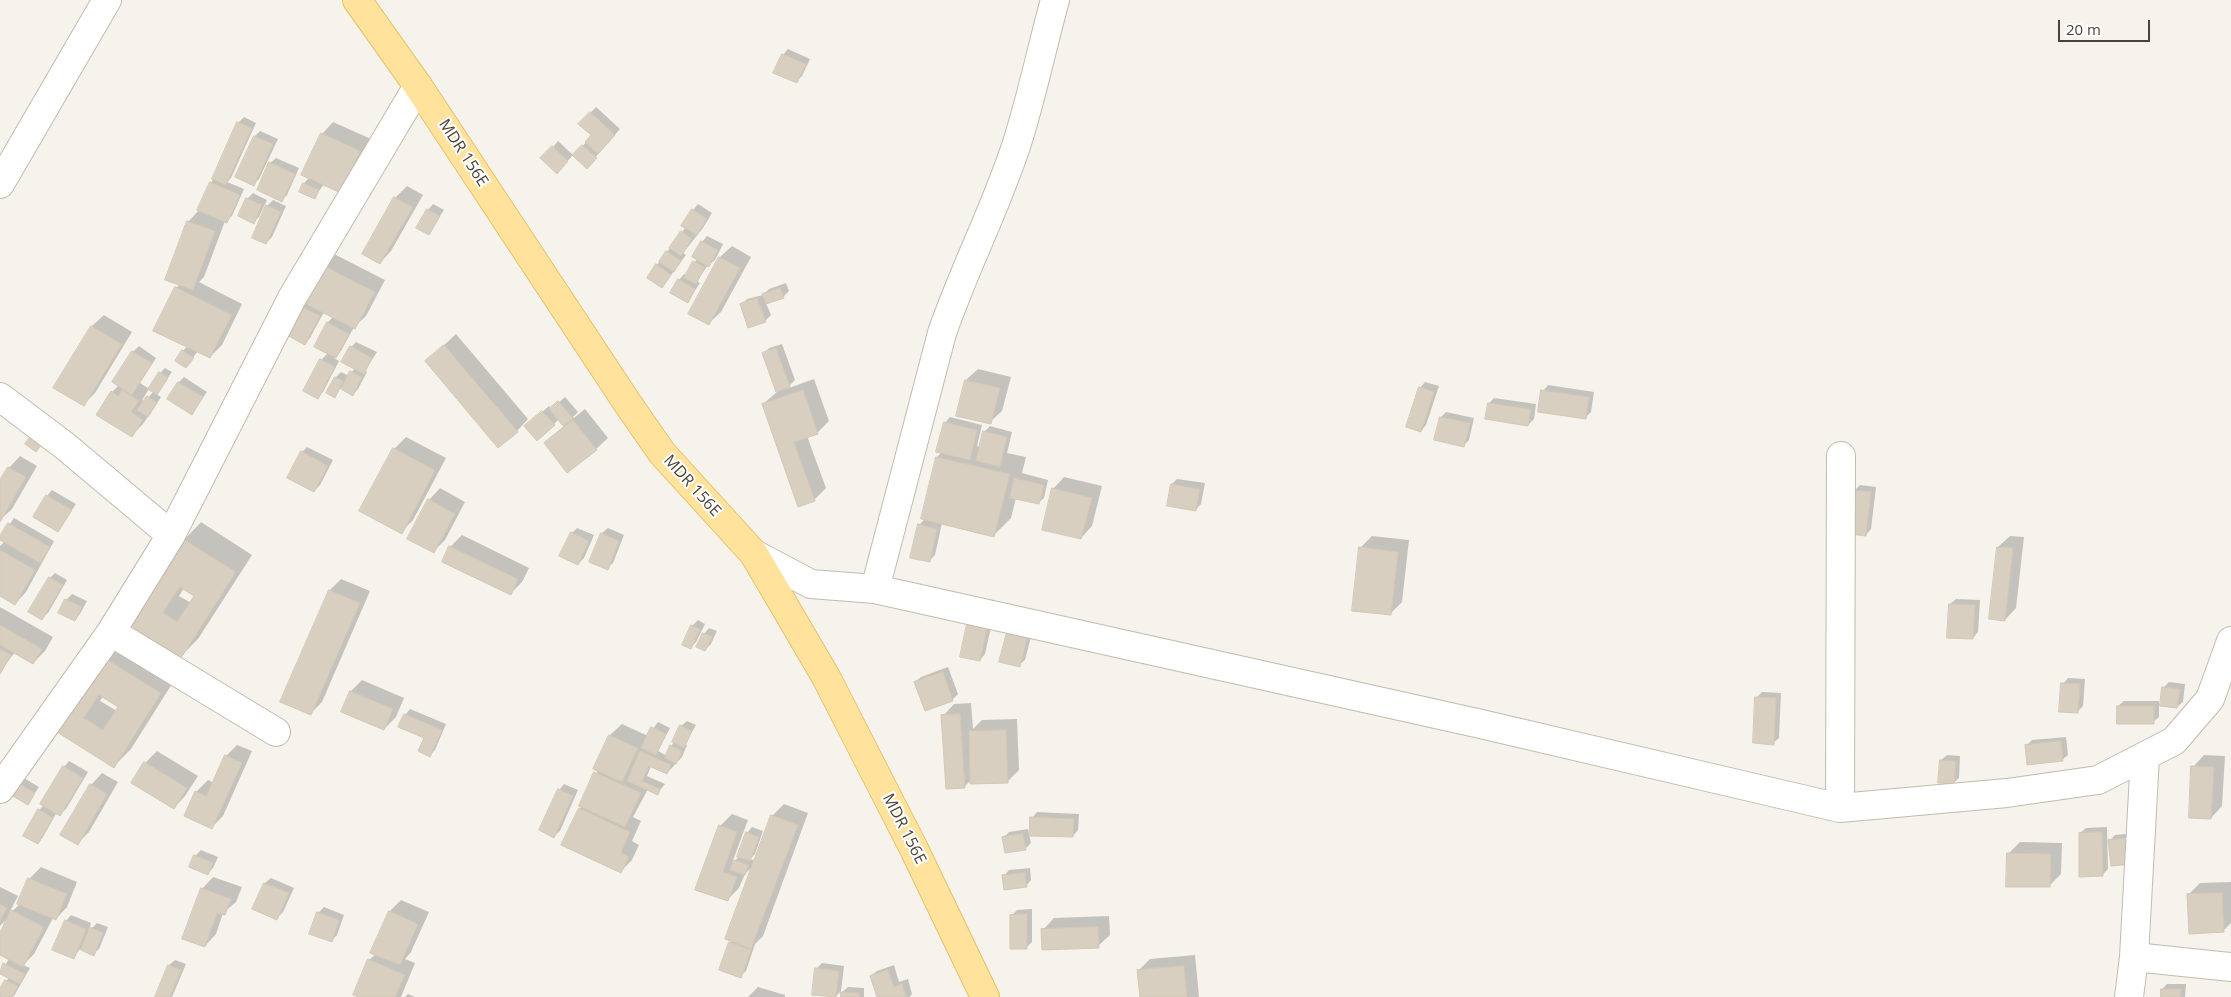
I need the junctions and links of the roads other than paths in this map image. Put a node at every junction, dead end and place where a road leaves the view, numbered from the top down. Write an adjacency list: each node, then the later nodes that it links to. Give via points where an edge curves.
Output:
1 (107, 0): 5 (street)
2 (357, 0): 4 (main road, MDR 156E)
3 (1055, 0): 10 (street, via 1018,142 942,333)
4 (418, 86): 8 (street, via 292,298); 9 (main road, MDR 156E, via 662,453)
5 (0, 184)
6 (0, 397): 8 (street, via 65,446)
7 (1840, 456): 16 (street)
8 (170, 535): 11 (street)
9 (754, 554): 10 (street, via 811,584); 19 (main road, MDR 156E, via 830,686 914,849)
10 (875, 589): 16 (street, via 1482,724)
11 (111, 632): 13 (street); 15 (street)
12 (2231, 641): 14 (street, via 2210,698 2174,741)
13 (276, 732)
14 (2145, 756): 16 (street, via 2098,780 2007,793); 17 (street)
15 (0, 789)
16 (1840, 808)
17 (2134, 958): 18 (street); 20 (street)
18 (2231, 967)
19 (984, 997)
20 (2129, 997)

